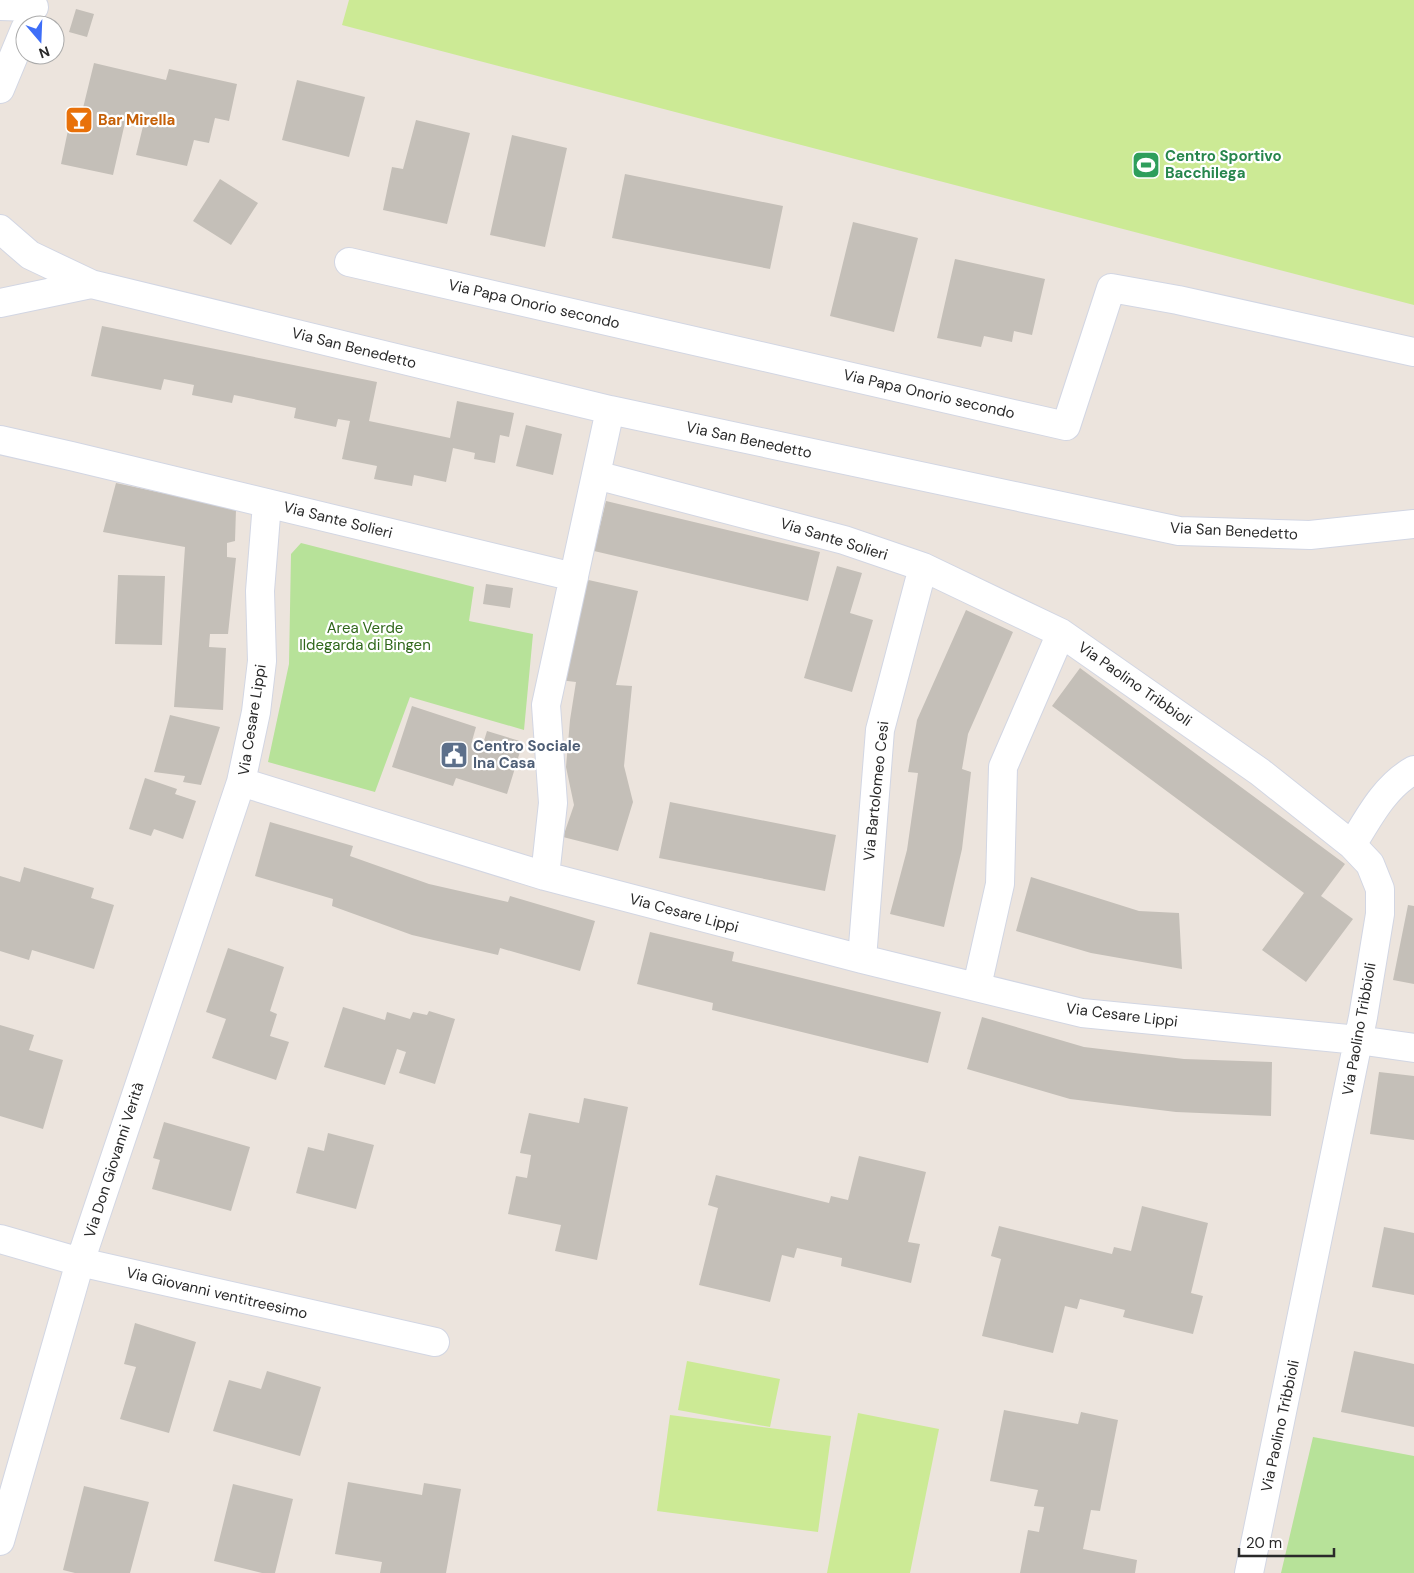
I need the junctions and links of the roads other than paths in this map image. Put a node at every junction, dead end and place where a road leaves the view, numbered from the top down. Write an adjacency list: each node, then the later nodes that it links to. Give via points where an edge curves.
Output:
1 (0, 6): 2 (street)
2 (30, 15)
3 (15, 52): 4 (street)
4 (0, 89)
5 (0, 229): 7 (street, Via San Benedetto, via 30,255)
6 (349, 262): 9 (street, Via Papa Onorio secondo, via 1066,426 1111,288)
7 (92, 284): 8 (street, Via San Benedetto); 10 (street, Via San Benedetto)
8 (0, 303)
9 (1414, 352)
10 (610, 410): 12 (street); 14 (street, Via San Benedetto, via 1178,531 1310,535)
11 (0, 440): 13 (street, Via Sante Solieri)
12 (596, 475): 15 (street, Via Sante Solieri, via 844,540); 16 (street)
13 (267, 503): 16 (street, Via Sante Solieri); 19 (street, Via Cesare Lippi, via 260,591 262,661 256,712)
14 (1414, 524)
15 (922, 567): 17 (street, Via Sante Solieri); 22 (street, Via Bartolomeo Cesi, via 880,730)
16 (574, 577): 21 (street, via 546,705 553,802)
17 (1061, 633): 20 (street, Via Paolino Tribbioli, via 1260,772); 23 (street, via 1003,767 1000,884)
18 (1414, 770): 20 (street, via 1394,784)
19 (241, 782): 21 (street, Via Cesare Lippi); 27 (street, Via Don Giovanni Verità)
20 (1352, 845): 24 (street, Via Paolino Tribbioli, via 1370,864 1380,889 1380,914)
21 (545, 876): 22 (street, Via Cesare Lippi)
22 (862, 959): 23 (street, Via Cesare Lippi)
23 (977, 986): 24 (street, Via Cesare Lippi, via 1082,1013)
24 (1358, 1040): 25 (street, Via Cesare Lippi); 30 (street, Via Paolino Tribbioli)
25 (1414, 1048)
26 (0, 1239): 27 (street, Via Giovanni ventitreesimo)
27 (80, 1262): 28 (street, Via Giovanni ventitreesimo); 29 (street, Via Don Giovanni Verità)
28 (435, 1342)
29 (0, 1541)
30 (1249, 1573)

